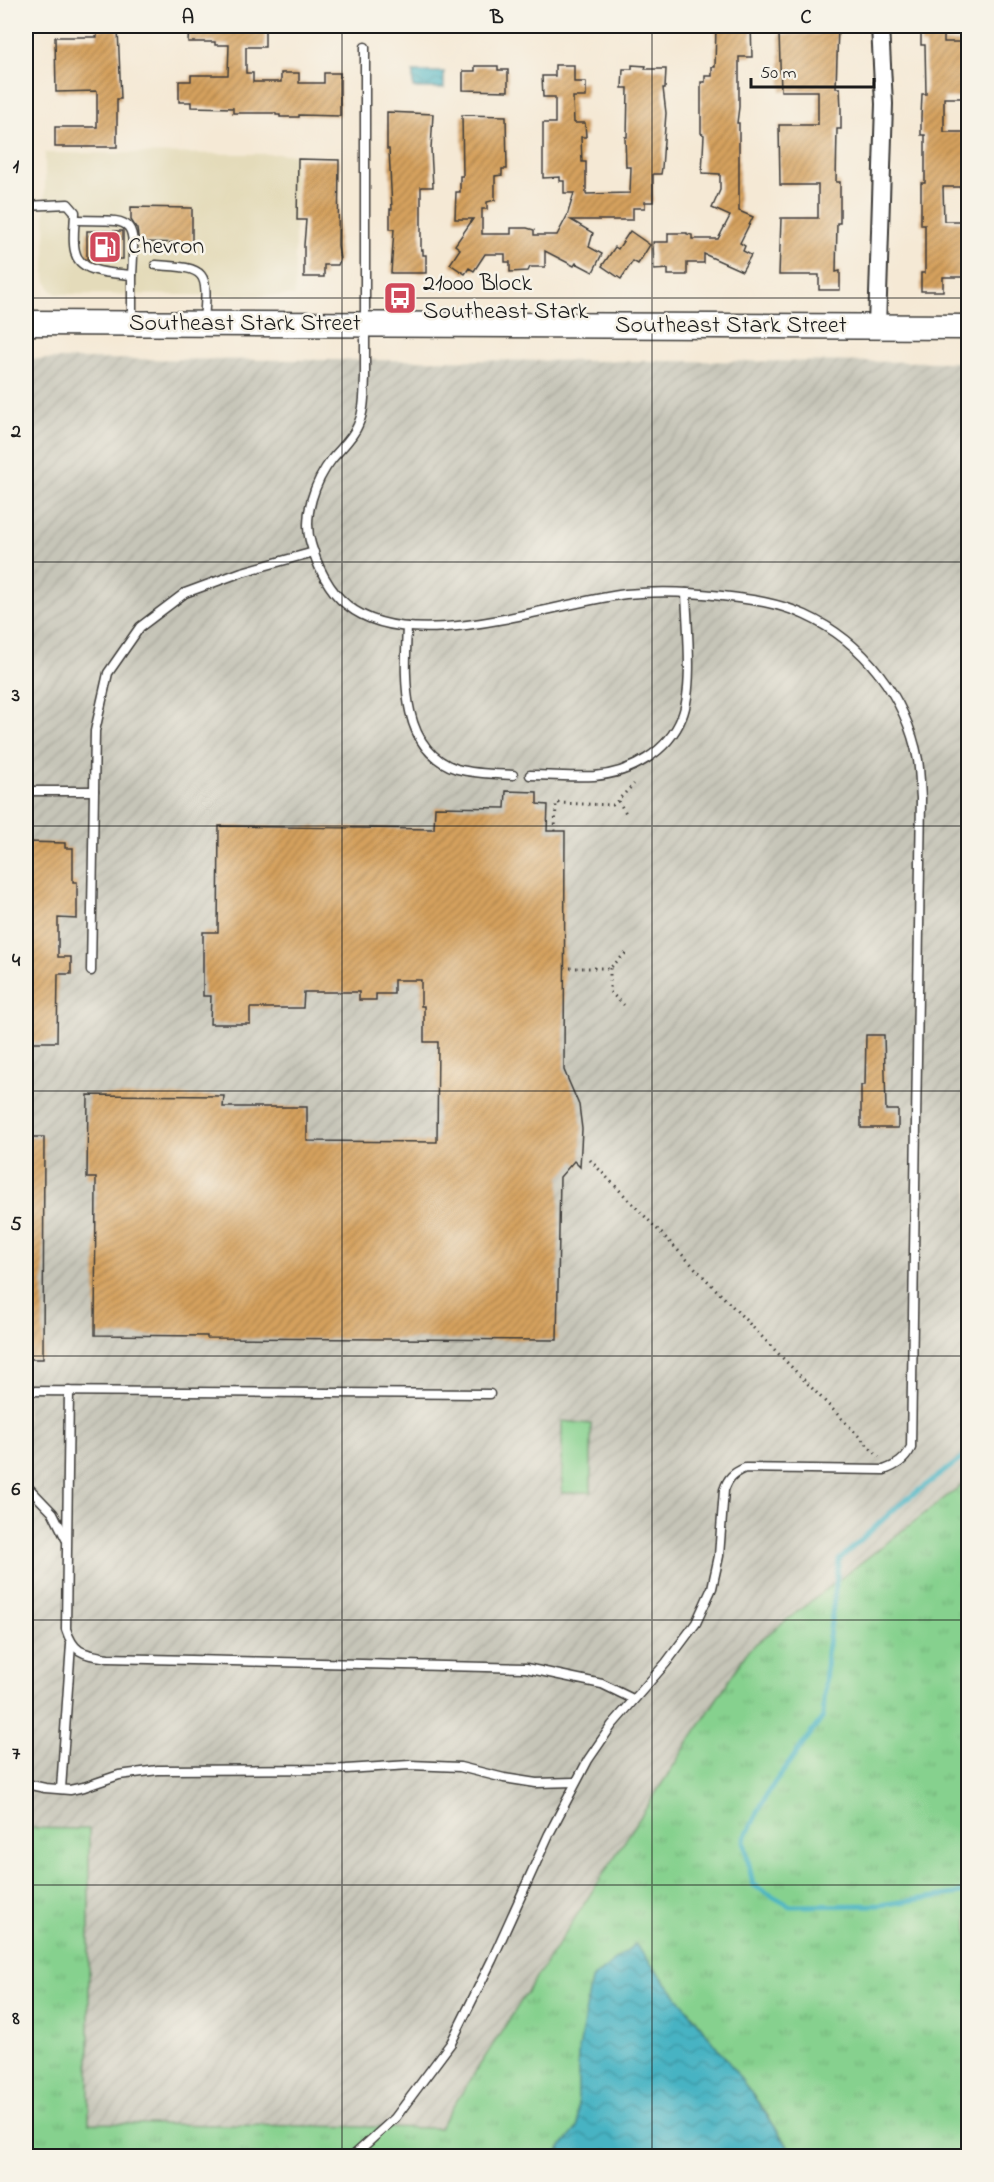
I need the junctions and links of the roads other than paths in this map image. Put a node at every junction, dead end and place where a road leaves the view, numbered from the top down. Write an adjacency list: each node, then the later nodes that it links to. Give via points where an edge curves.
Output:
1 (880, 26): 11 (street, via 884,104)
2 (365, 47): 10 (lane)
3 (26, 206): 4 (lane, via 68,204 75,212)
4 (75, 220): 6 (lane, via 78,260 89,269); 6 (lane, via 118,221 129,226 134,235)
5 (156, 266): 9 (lane, via 182,267 200,274 206,281)
6 (132, 275): 8 (lane)
7 (26, 323): 8 (main road, Southeast Stark Street)
8 (132, 324): 9 (main road, Southeast Stark Street)
9 (204, 324): 10 (main road, Southeast Stark Street)
10 (365, 325): 11 (main road, Southeast Stark Street); 13 (lane, via 363,406 358,425 323,471 313,493 309,518)
11 (877, 327): 12 (main road, Southeast Stark Street)
12 (969, 327)
13 (314, 552): 15 (lane, via 325,579 347,605 368,617); 19 (lane, via 185,593 140,627 108,673 95,731)
14 (686, 593): 15 (lane, via 619,595 475,624); 17 (lane, via 687,695 671,736 639,764 615,772 595,776); 27 (lane, via 775,604 833,630 877,671 910,729 921,798 912,1437 906,1457 897,1466 884,1470 745,1468 727,1480 712,1588 696,1623)
15 (406, 627): 16 (lane, via 405,683 409,712 419,736 434,755 455,768)
16 (513, 775)
17 (530, 775)
18 (26, 791): 19 (lane)
19 (94, 791): 20 (lane)
20 (91, 971)
21 (26, 1391): 22 (lane)
22 (69, 1391): 23 (lane); 25 (lane)
23 (490, 1394)
24 (26, 1485): 25 (lane, via 52,1513)
25 (68, 1543): 26 (lane, via 66,1629)
26 (71, 1644): 27 (lane, via 85,1655 108,1658 526,1668 603,1684); 30 (lane)
27 (633, 1699): 28 (lane)
28 (575, 1782): 30 (lane, via 536,1783 460,1767 410,1766 158,1770); 31 (lane, via 451,2043 394,2118)
29 (26, 1784): 30 (lane)
30 (61, 1789)
31 (353, 2157)

